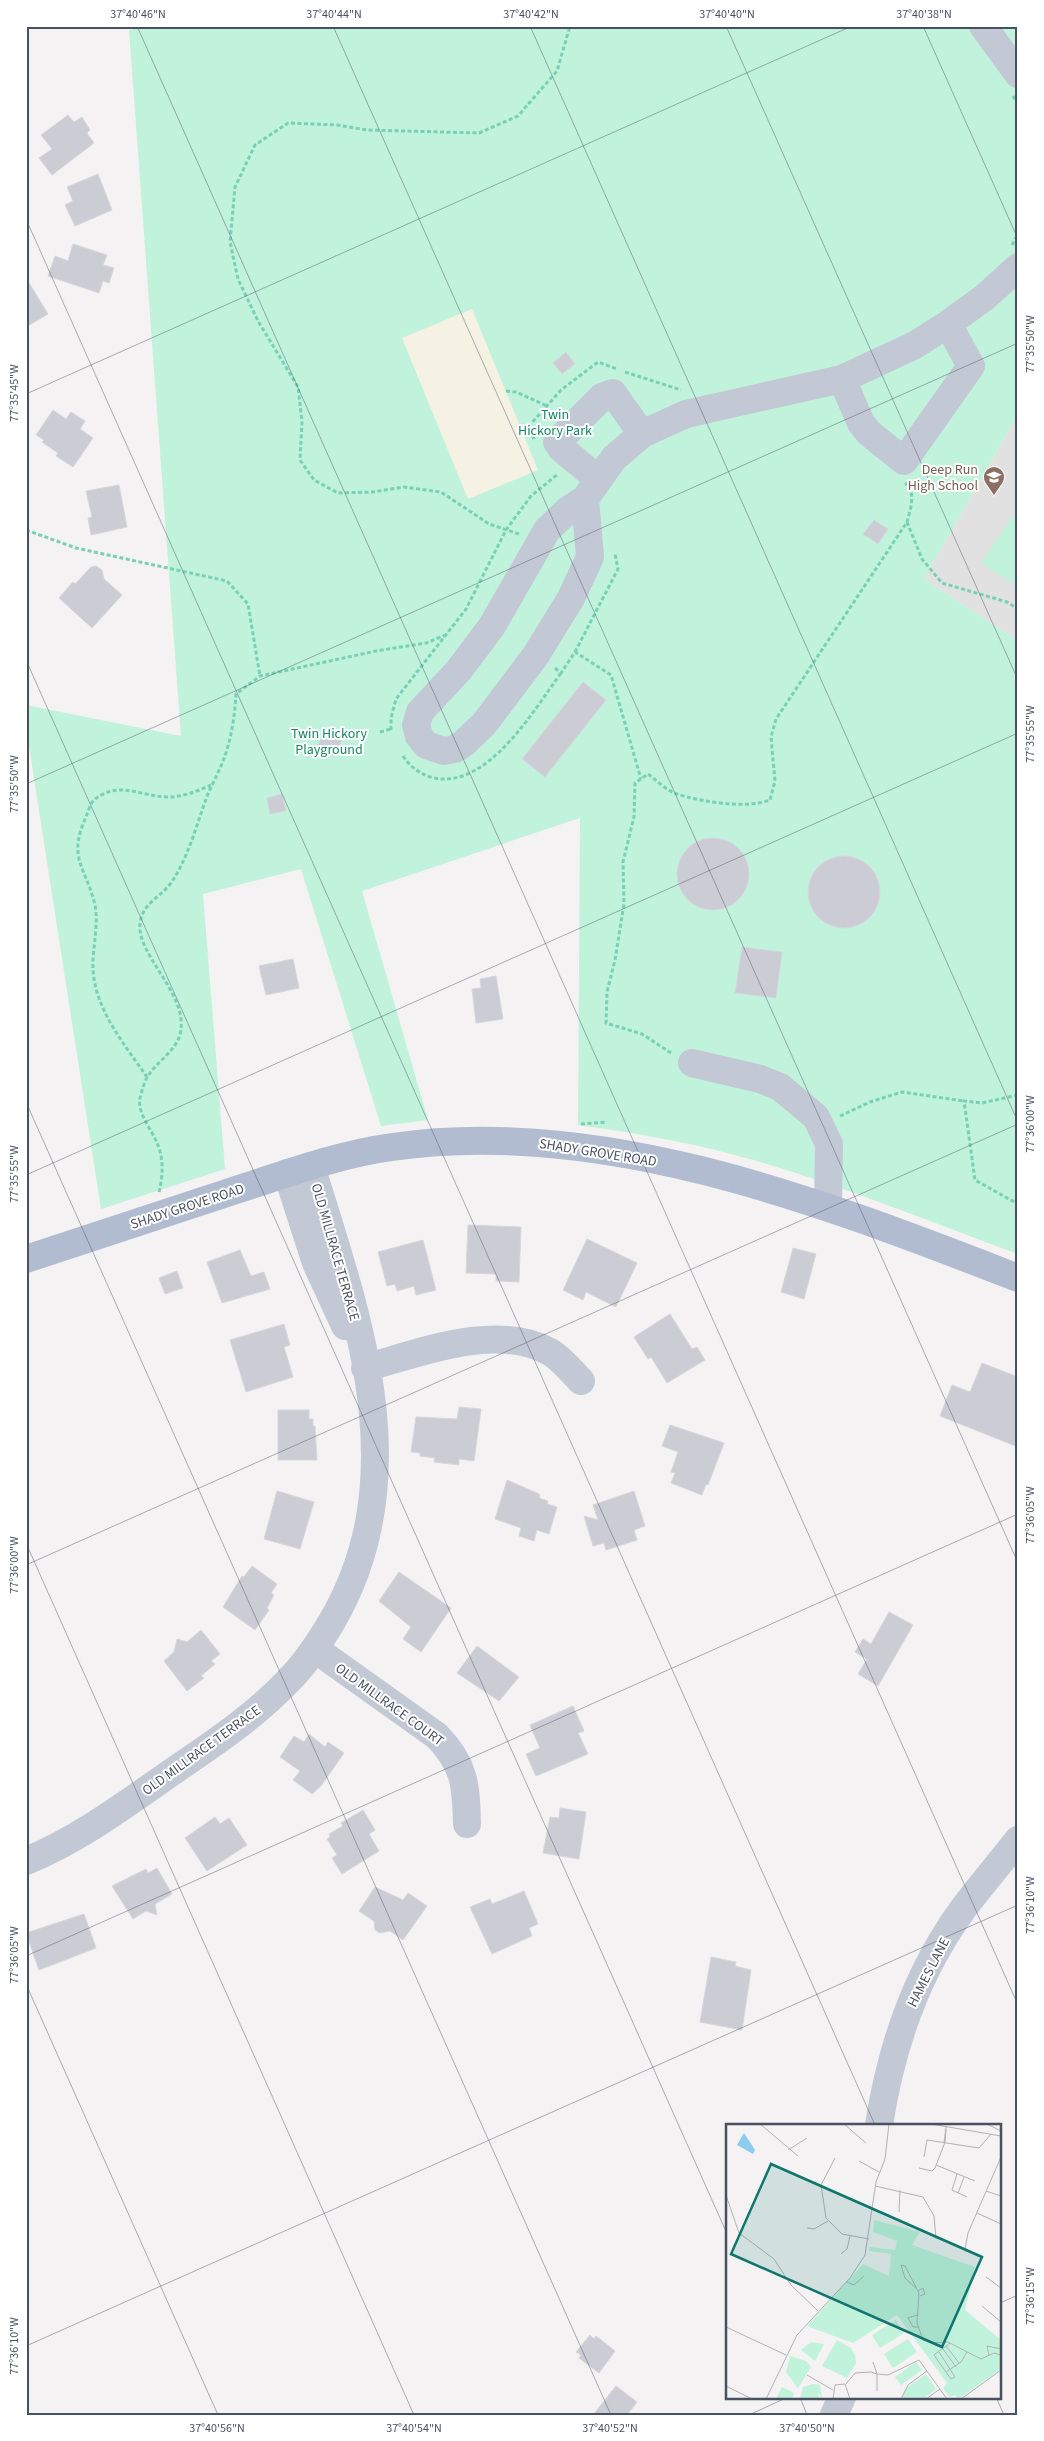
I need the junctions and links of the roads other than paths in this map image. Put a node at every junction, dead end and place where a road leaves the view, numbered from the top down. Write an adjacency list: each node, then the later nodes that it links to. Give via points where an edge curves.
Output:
1 (983, 26): 2 (street)
2 (1018, 74)
3 (1014, 257): 4 (street, via 985,298)
4 (948, 324): 5 (street, via 915,345); 5 (street, via 970,366 904,461 861,423)
5 (842, 379): 6 (street, via 686,414)
6 (642, 434): 7 (street, via 614,458); 7 (street, via 613,393 602,396 557,442)
7 (591, 489): 7 (street, via 547,530 492,626 420,712 416,725 419,736 434,750 455,749 484,724 536,656 571,598 590,557)
8 (692, 1063): 10 (street, via 780,1087 816,1116 829,1144)
9 (299, 1169): 10 (main road, SHADY GROVE ROAD, via 390,1147 445,1141 536,1141 600,1149 678,1166 766,1187); 11 (main road, SHADY GROVE ROAD); 13 (street, OLD MILLRACE TERRACE, via 348,1284)
10 (828, 1207): 12 (main road, SHADY GROVE ROAD)
11 (26, 1259)
12 (1018, 1278)
13 (365, 1368): 14 (street, via 471,1340 500,1340 551,1352); 15 (street, OLD MILLRACE TERRACE, via 375,1419 374,1501 359,1566 341,1607)
14 (581, 1381)
15 (314, 1649): 16 (street, OLD MILLRACE COURT, via 437,1736 451,1750 461,1769); 18 (street, OLD MILLRACE TERRACE, via 291,1678 230,1732 77,1837)
16 (467, 1824)
17 (1018, 1840): 19 (street, HAMES LANE, via 962,1910 918,1985 894,2049)
18 (26, 1861)
19 (879, 2124)
20 (842, 2398): 21 (street)
21 (834, 2415)

